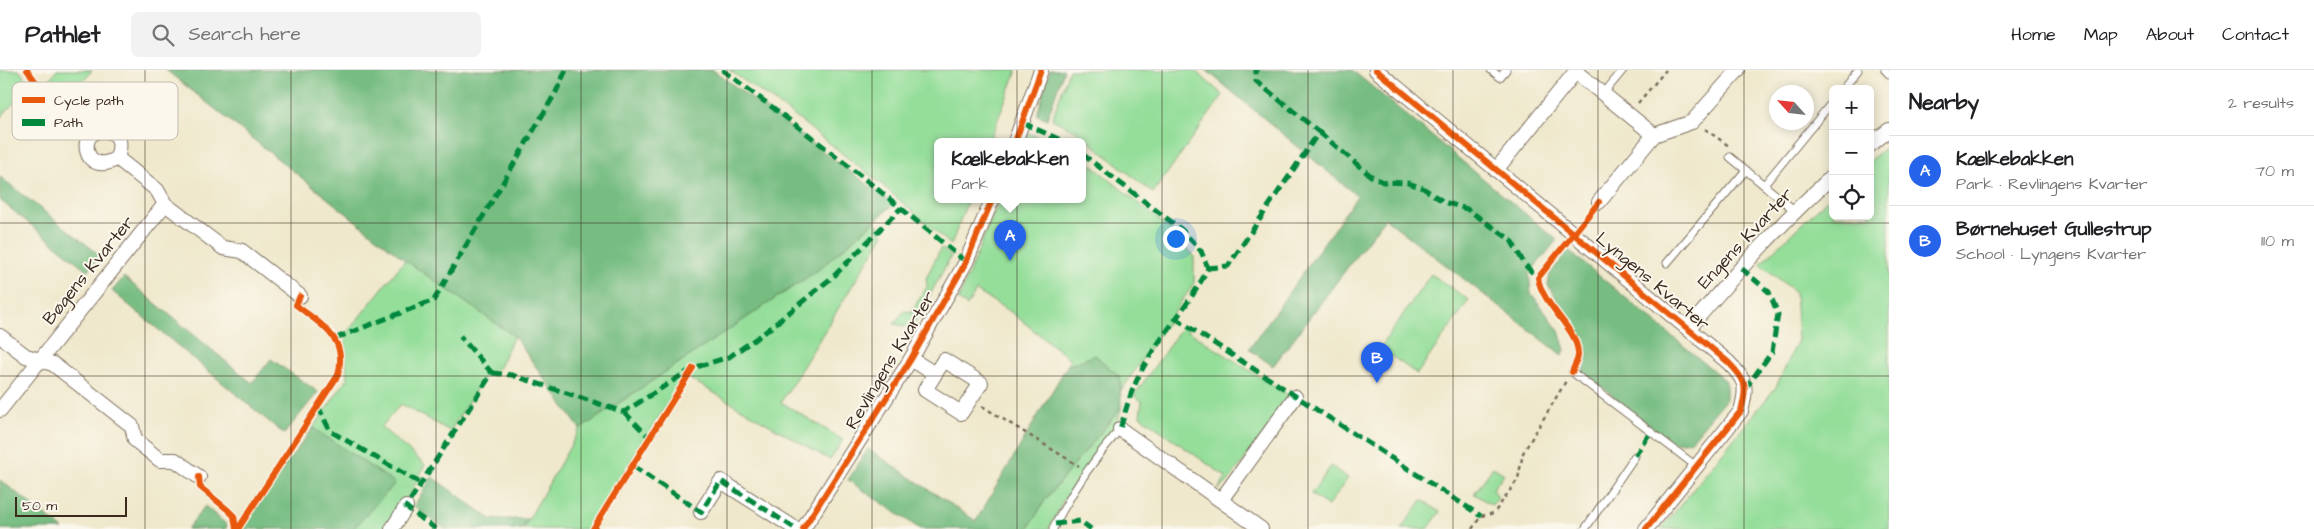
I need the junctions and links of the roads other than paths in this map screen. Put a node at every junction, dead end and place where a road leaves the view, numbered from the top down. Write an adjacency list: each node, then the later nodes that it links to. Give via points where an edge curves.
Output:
1 (1041, 70): 14 (street)
2 (1376, 70): 18 (street, Lyngens Kvarter)
3 (1491, 70): 4 (lane, via 1500,77)
4 (1506, 70)
5 (1623, 70): 10 (lane)
6 (1738, 70): 13 (street, via 1692,122)
7 (1858, 70): 9 (lane)
8 (1576, 71): 10 (street); 18 (street)
9 (1846, 85)
10 (1604, 93): 13 (street)
11 (1829, 106): 21 (lane)
12 (1889, 130): 15 (street)
13 (1654, 135): 22 (street)
14 (1016, 138)
15 (1874, 142)
16 (1730, 157): 19 (lane)
17 (117, 158): 24 (street, via 157,190)
18 (1496, 170): 28 (street, Lyngens Kvarter)
19 (1746, 170): 21 (lane); 26 (lane)
20 (1829, 179): 25 (street, Engens Kvarter)
21 (1764, 185): 25 (lane)
22 (1599, 202)
23 (991, 203): 30 (street, Revlingens Kvarter, via 966,262)
24 (165, 204): 27 (street, via 223,248 242,251); 31 (street, Bøgens Kvarter)
25 (1794, 210): 28 (street, Engens Kvarter)
26 (1667, 263)
27 (300, 296)
28 (1688, 329): 38 (street, Lyngens Kvarter, via 1742,377 1746,393 1741,411)
29 (0, 336): 31 (street, via 26,356)
30 (911, 359): 33 (street, Revlingens Kvarter); 45 (street, Revlingens Kvarter)
31 (39, 360): 35 (street, Bøgens Kvarter); 39 (street, via 53,364 132,426 134,440 160,460 175,460)
32 (1572, 372): 38 (lane)
33 (935, 374): 33 (street, via 944,360 981,383 961,413 925,390)
34 (1295, 397): 40 (street)
35 (0, 410)
36 (1120, 429): 40 (street); 46 (lane, via 1086,471)
37 (1635, 456): 48 (lane)
38 (1696, 466): 49 (street, Lyngens Kvarter)
39 (199, 477)
40 (1221, 500): 47 (street)
41 (406, 507): 43 (street)
42 (701, 512): 44 (street, via 721,481)
43 (392, 529)
44 (796, 529)
45 (803, 529)
46 (1053, 529)
47 (1261, 529)
48 (1585, 529)
49 (1646, 529)

